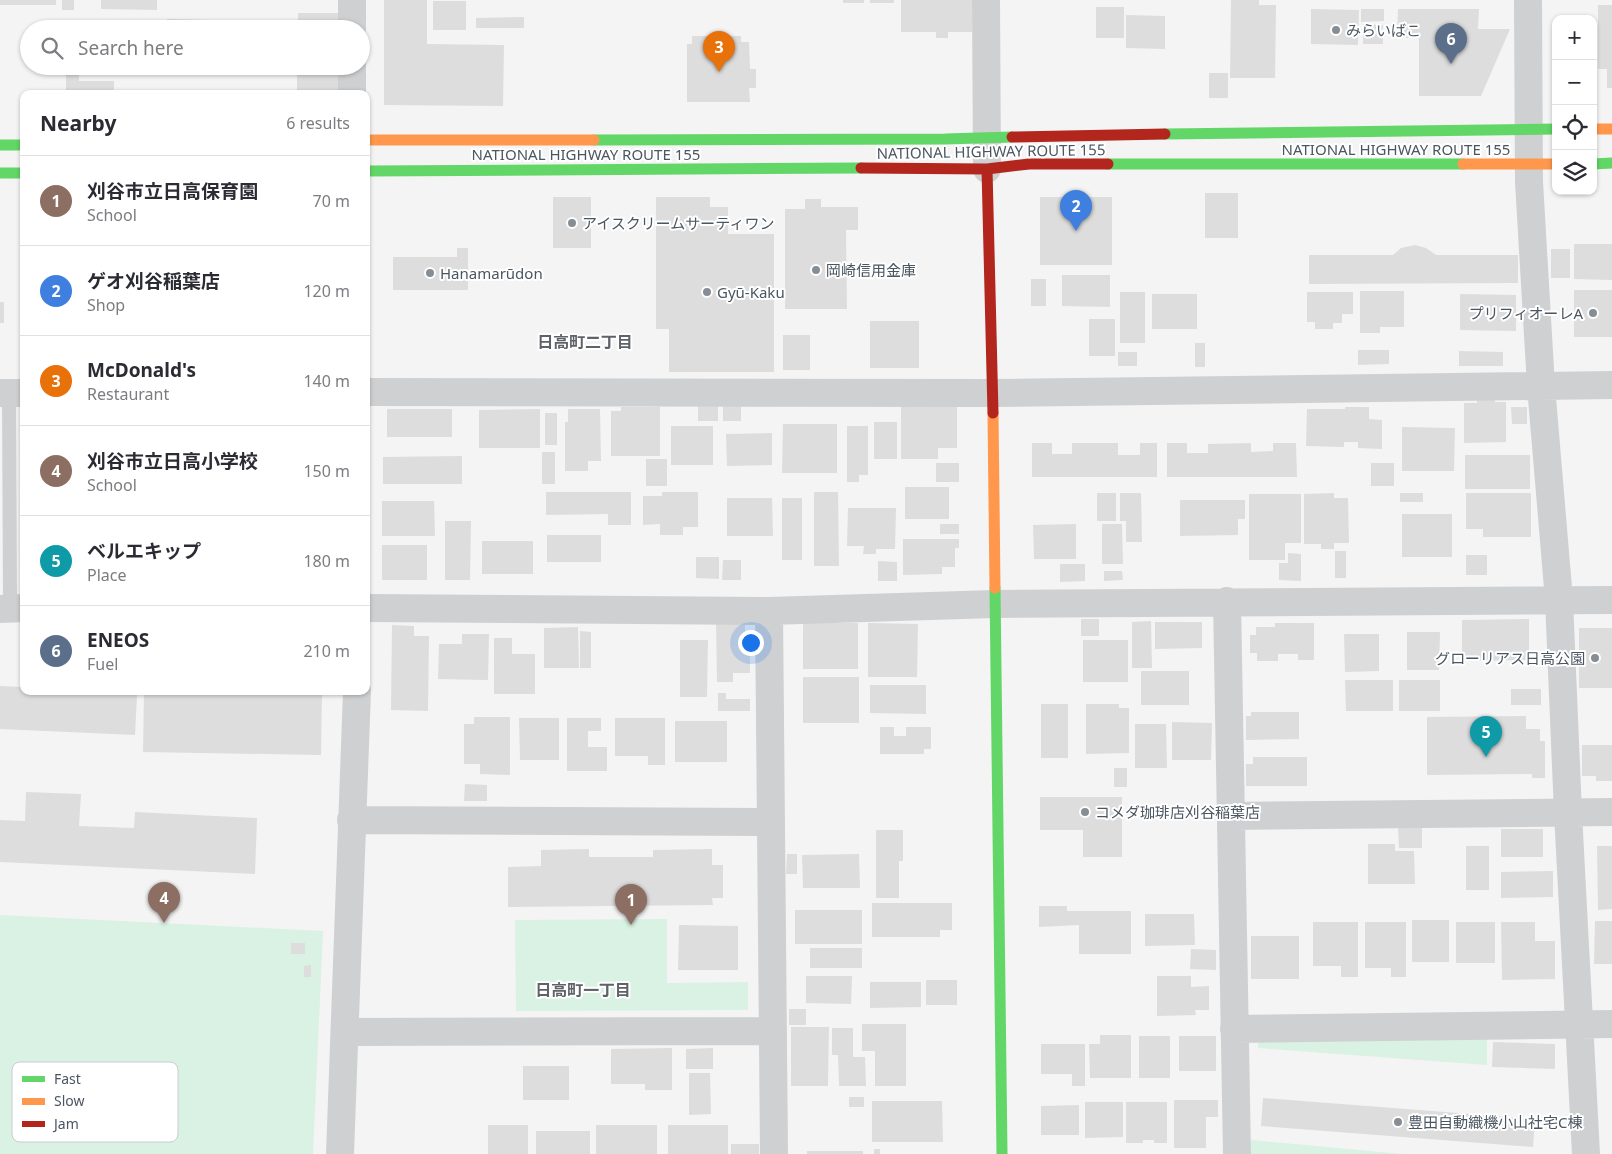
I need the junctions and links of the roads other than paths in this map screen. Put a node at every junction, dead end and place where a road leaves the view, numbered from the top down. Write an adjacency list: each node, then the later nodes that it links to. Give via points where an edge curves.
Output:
1 (352, 0): 4 (street)
2 (986, 0): 11 (street)
3 (1528, 0): 7 (street)
4 (352, 20)
5 (352, 75): 6 (street)
6 (352, 90)
7 (1528, 129): 8 (main road, NATIONAL HIGHWAY ROUTE 155); 11 (main road, NATIONAL HIGHWAY ROUTE 155); 15 (street)
8 (1552, 129)
9 (1597, 129): 10 (main road)
10 (1612, 129)
11 (985, 139): 12 (main road, NATIONAL HIGHWAY ROUTE 155); 19 (street)
12 (370, 140)
13 (0, 145): 14 (main road)
14 (20, 145)
15 (1529, 164): 16 (main road, NATIONAL HIGHWAY ROUTE 155); 19 (main road, NATIONAL HIGHWAY ROUTE 155, via 1029,164); 24 (street)
16 (1552, 164)
17 (1597, 164): 18 (main road)
18 (1612, 164)
19 (987, 169): 20 (main road, NATIONAL HIGHWAY ROUTE 155); 27 (main road)
20 (370, 171)
21 (0, 173): 22 (main road)
22 (20, 173)
23 (1612, 385): 24 (street)
24 (1541, 386): 27 (street); 28 (street)
25 (370, 392): 27 (street)
26 (11, 393): 32 (lane)
27 (993, 393): 31 (main road)
28 (1559, 600): 29 (street); 30 (street); 37 (street)
29 (1612, 600)
30 (1227, 601): 31 (street); 38 (street)
31 (995, 604): 34 (street); 48 (main road)
32 (11, 608)
33 (370, 608): 34 (street)
34 (769, 611): 40 (street)
35 (357, 695): 39 (street)
36 (1612, 812): 37 (street)
37 (1568, 813): 38 (street); 41 (street)
38 (1231, 816): 43 (street)
39 (351, 820): 40 (street); 45 (street)
40 (770, 822): 44 (street)
41 (1579, 1024): 42 (street); 43 (street); 50 (street)
42 (1612, 1024)
43 (1234, 1029): 49 (street)
44 (772, 1031): 45 (street); 47 (street)
45 (344, 1032): 46 (street)
46 (340, 1154)
47 (774, 1154)
48 (1002, 1154)
49 (1237, 1154)
50 (1586, 1154)

